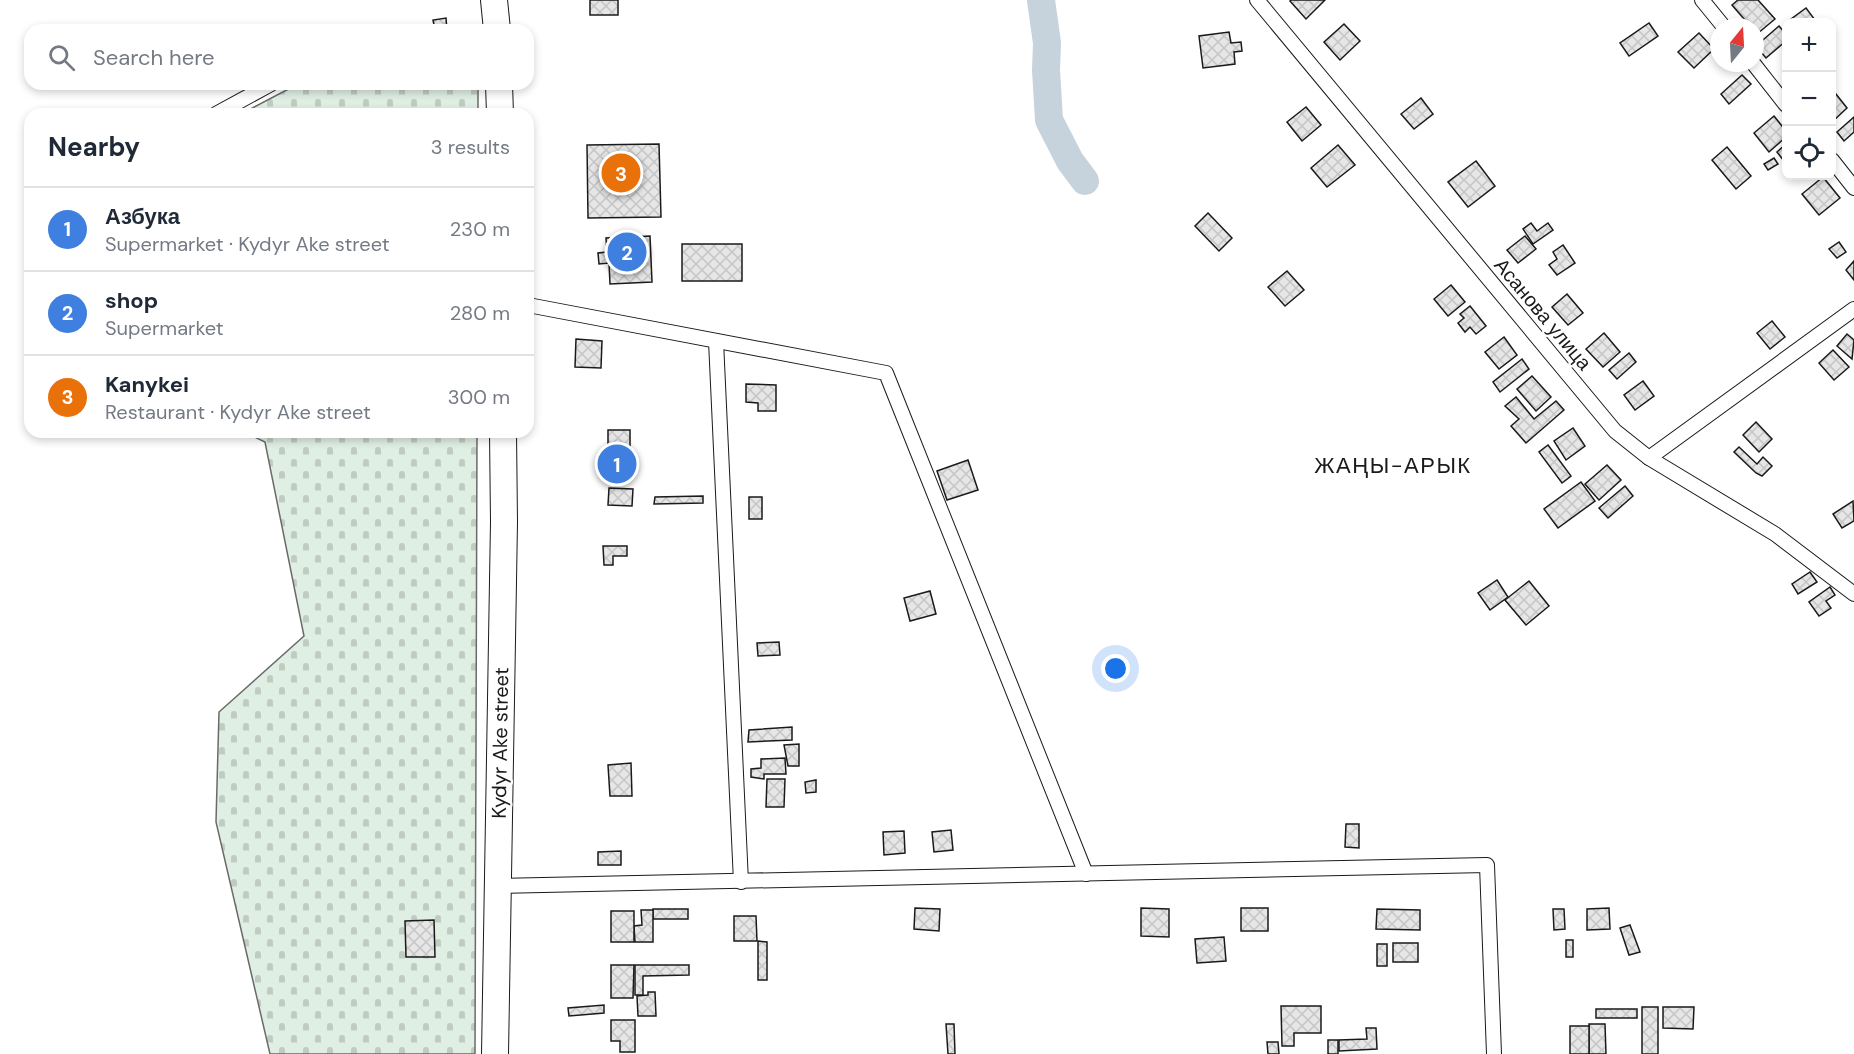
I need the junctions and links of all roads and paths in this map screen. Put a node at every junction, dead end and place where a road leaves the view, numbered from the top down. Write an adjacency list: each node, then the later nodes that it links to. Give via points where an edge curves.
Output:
1 (494, 0): 5 (highway)
2 (1257, 0): 18 (street, Асанова улица, via 1615,431)
3 (1702, 0): 4 (street)
4 (1717, 18)
5 (496, 24)
6 (1760, 72): 9 (street)
7 (260, 90): 10 (street)
8 (499, 90): 11 (highway)
9 (1782, 100)
10 (227, 108)
11 (500, 108)
12 (1836, 165): 13 (street)
13 (1854, 188)
14 (534, 306): 16 (street)
15 (1854, 309): 18 (street)
16 (716, 341): 20 (street, via 886,374); 21 (street)
17 (503, 438): 22 (highway, Kydyr Ake street)
18 (1649, 458): 19 (street, Асанова улица, via 1774,534)
19 (1854, 594)
20 (1086, 874): 21 (street); 24 (street, via 1487,865)
21 (741, 882): 22 (street)
22 (498, 886): 23 (highway, Kydyr Ake street)
23 (495, 1054)
24 (1494, 1054)

